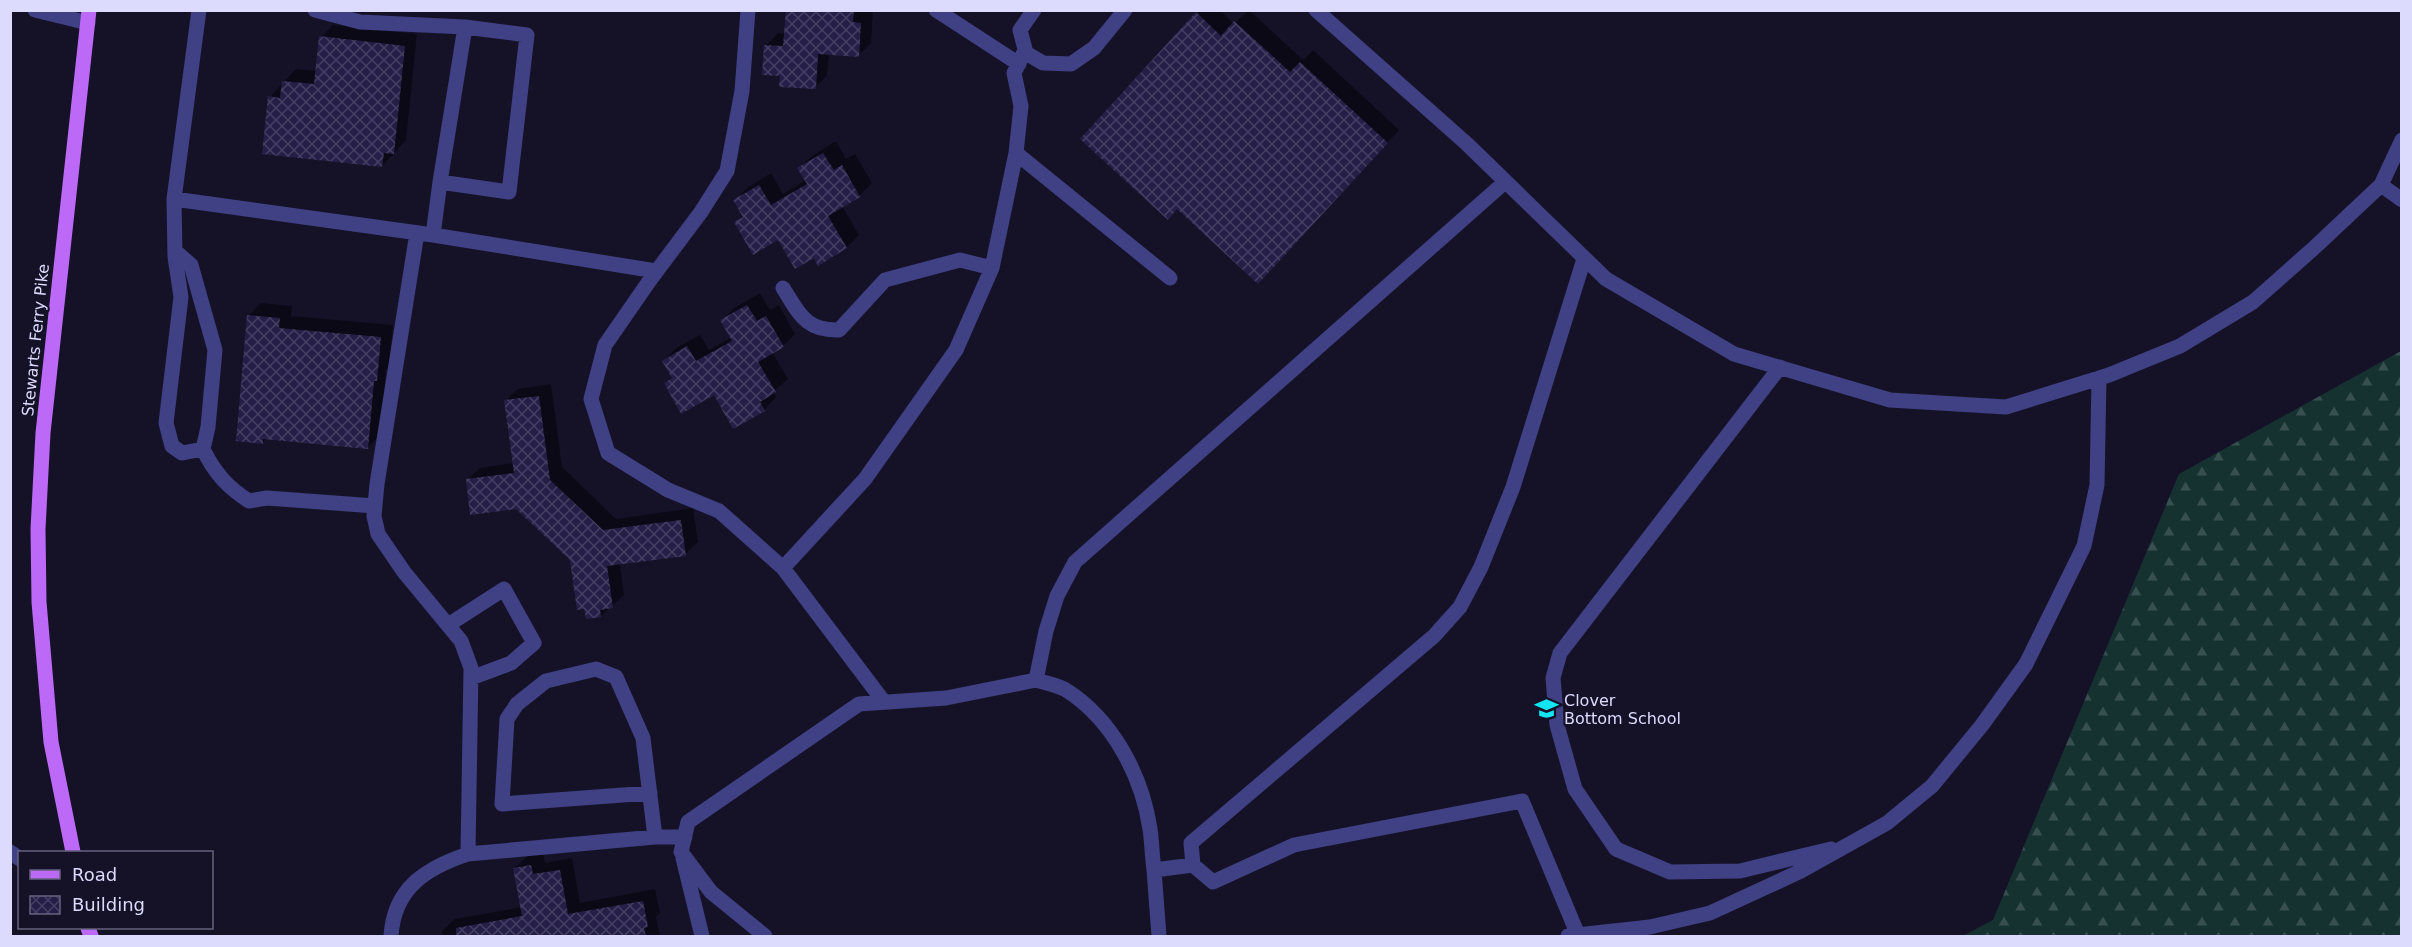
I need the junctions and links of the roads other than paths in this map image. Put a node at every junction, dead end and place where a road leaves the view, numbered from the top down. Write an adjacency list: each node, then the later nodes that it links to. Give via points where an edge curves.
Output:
1 (35, 10): 9 (street)
2 (199, 10): 17 (street)
3 (315, 10): 10 (street, via 360,22)
4 (748, 10): 24 (street, via 742,91 727,171)
5 (936, 10): 11 (street)
6 (1034, 10): 11 (street, via 1020,30)
7 (1125, 10): 11 (street, via 1094,48 1071,64)
8 (1316, 10): 15 (street)
9 (88, 17): 40 (main road, Stewarts Ferry Pike, via 43,434 38,529 39,602 51,742)
10 (465, 27): 14 (street); 14 (street, via 527,35 509,192)
11 (1022, 57): 13 (street, via 1014,73 1020,106)
12 (2402, 140): 16 (street)
13 (1016, 153): 23 (street); 25 (street)
14 (440, 182): 20 (street)
15 (1505, 182): 22 (street); 34 (street, via 1075,562 1057,597)
16 (2381, 185): 18 (street); 28 (street, via 2253,302 2180,346)
17 (174, 199): 19 (street); 21 (street)
18 (2402, 200)
19 (417, 233): 20 (street); 30 (street)
20 (433, 235): 24 (street)
21 (175, 251): 29 (street, via 191,265 215,350); 29 (street, via 181,297 166,423 172,446 182,453)
22 (1584, 259): 27 (street, via 1606,279 1734,354); 43 (street, via 1513,487 1482,567 1460,607 1434,636 1191,843)
23 (992, 268): 26 (street, via 960,260 885,279 839,330 824,330 806,322); 31 (street, via 956,350 865,478)
24 (656, 271): 31 (street, via 605,345 602,356 591,399 608,453 668,490 719,511)
25 (1170, 278)
26 (783, 288)
27 (1780, 367): 28 (street, via 1890,400 2006,407); 39 (street, via 1560,653 1553,678 1557,725 1575,789 1616,849 1670,872 1740,871)
28 (2099, 378): 39 (street, via 2097,485 2084,546 2026,664 1932,786 1887,823)
29 (203, 449): 30 (street, via 214,471 249,501 267,498)
30 (375, 506): 32 (street, via 378,534)
31 (783, 568): 35 (street)
32 (448, 625): 33 (street, via 461,641); 33 (street, via 504,589 534,643 511,663)
33 (471, 678): 42 (street)
34 (1036, 680): 35 (street, via 946,698); 44 (street, via 1065,689 1093,711 1115,739 1137,780 1150,827)
35 (884, 702): 38 (street, via 859,704 688,822)
36 (650, 793): 36 (street, via 643,738 616,677 596,669 546,681 517,704 507,719 502,804); 37 (street)
37 (655, 837): 38 (street); 42 (street)
38 (685, 837): 41 (street)
39 (1850, 844): 49 (street, via 1710,913 1650,927)
40 (73, 851)
41 (681, 852): 46 (street); 47 (street, via 711,892)
42 (468, 854): 45 (street, via 443,862 416,880 401,898)
43 (1193, 866): 44 (street); 49 (street, via 1213,882 1294,845 1522,801 1547,858)
44 (1154, 870): 48 (street)
45 (391, 936)
46 (702, 936)
47 (765, 936)
48 (1160, 936)
49 (1573, 936)

